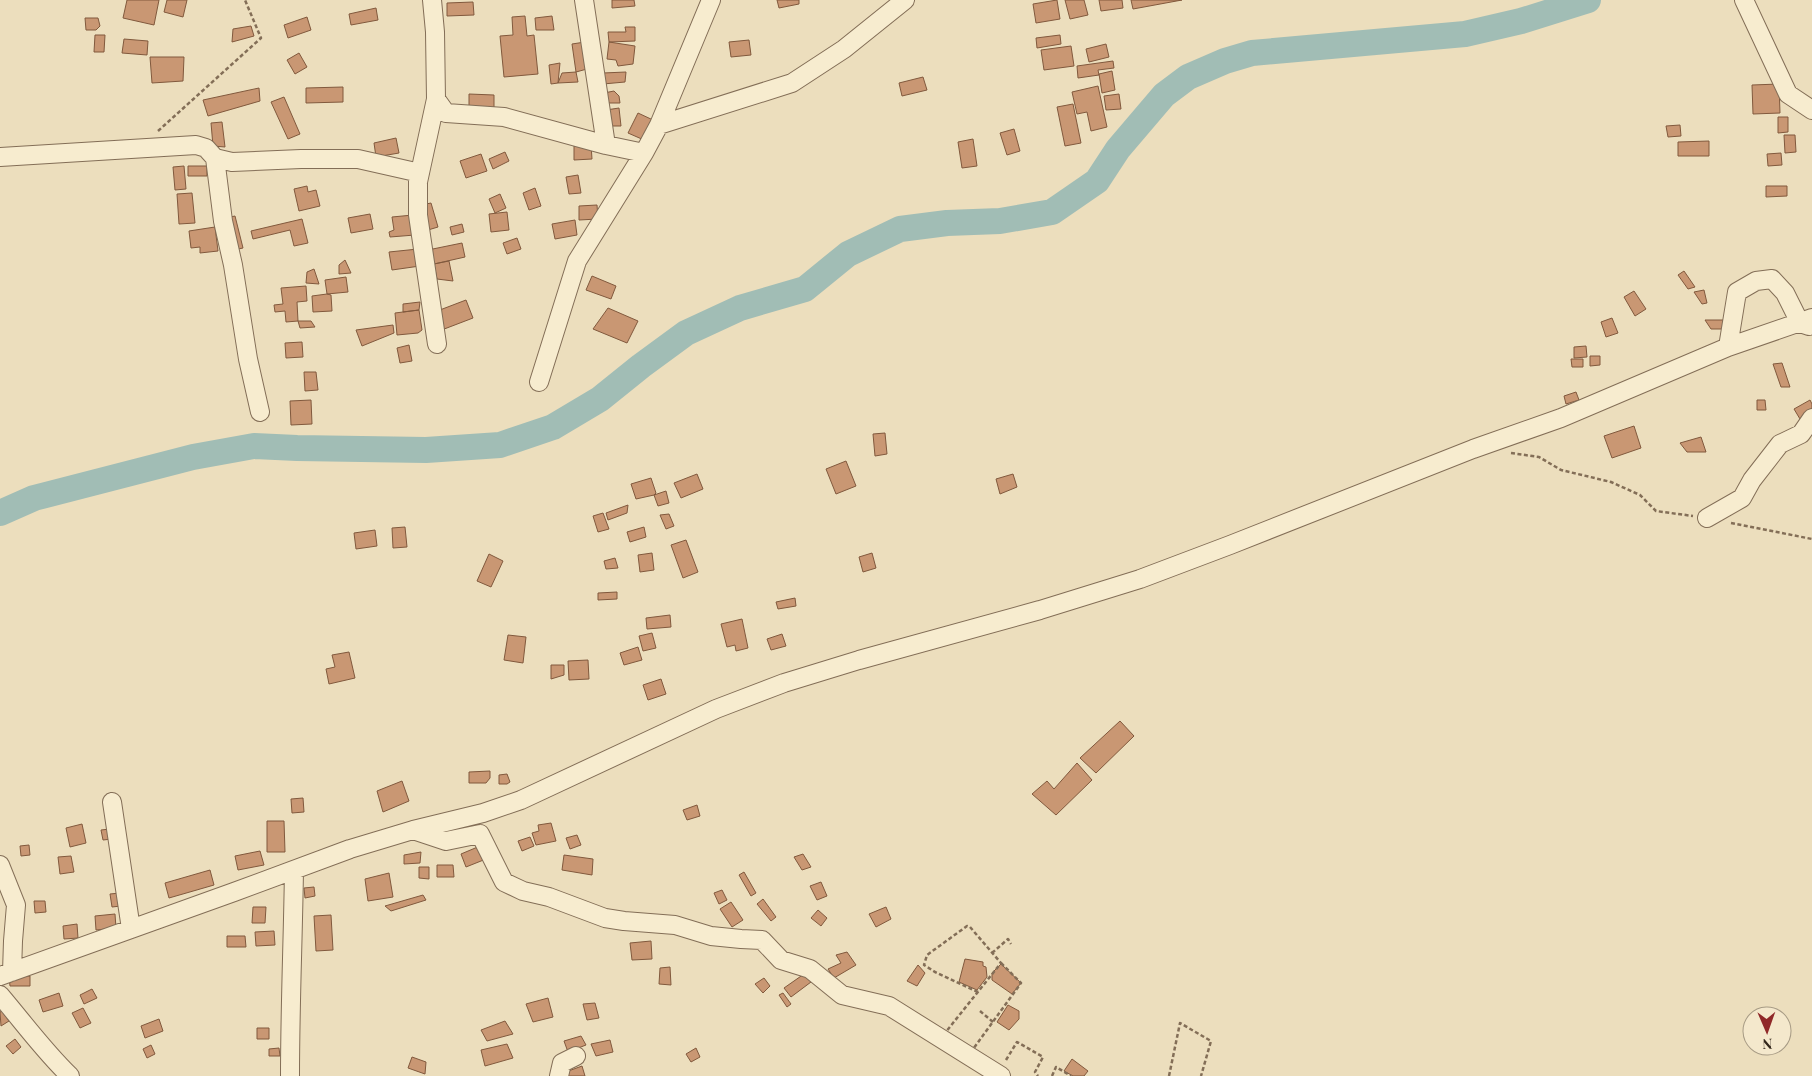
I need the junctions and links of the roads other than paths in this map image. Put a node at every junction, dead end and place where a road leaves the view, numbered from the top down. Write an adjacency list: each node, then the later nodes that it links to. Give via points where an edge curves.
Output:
1 (432, 0): 6 (street)
2 (584, 0): 9 (street)
3 (710, 0): 8 (street)
4 (905, 0): 8 (street, via 844,49 792,83)
5 (1744, 0): 7 (street, via 1788,94)
6 (436, 99): 9 (street, via 446,113 504,118); 13 (street)
7 (1812, 110)
8 (659, 125): 10 (street)
9 (606, 145): 10 (street)
10 (644, 152): 17 (street, via 577,261)
11 (0, 157): 12 (street, via 196,145 206,148)
12 (215, 158): 13 (street, via 232,162 358,159); 18 (street, via 223,221)
13 (420, 173): 15 (street, via 418,215)
14 (1808, 323): 16 (street); 16 (street, via 1772,279 1756,280 1738,292)
15 (437, 344)
16 (1728, 347): 22 (street, via 1561,418 1140,579 784,683 716,709 521,800)
17 (539, 382)
18 (260, 412)
19 (1812, 418): 20 (street, via 1801,434 1780,444 1742,498)
20 (1707, 518)
21 (112, 802): 25 (street)
22 (413, 830): 24 (street); 29 (street, via 446,841 480,834 504,882 523,892 549,897 605,918 675,925 711,936 762,940 781,960 810,969 842,995 889,1006)
23 (0, 865): 26 (street, via 16,905)
24 (294, 870): 25 (street); 31 (street)
25 (131, 929): 26 (street)
26 (6, 974)
27 (0, 995): 30 (street, via 51,1058)
28 (576, 1056): 32 (street, via 562,1063)
29 (1003, 1070)
30 (70, 1076)
31 (290, 1076)
32 (559, 1076)

